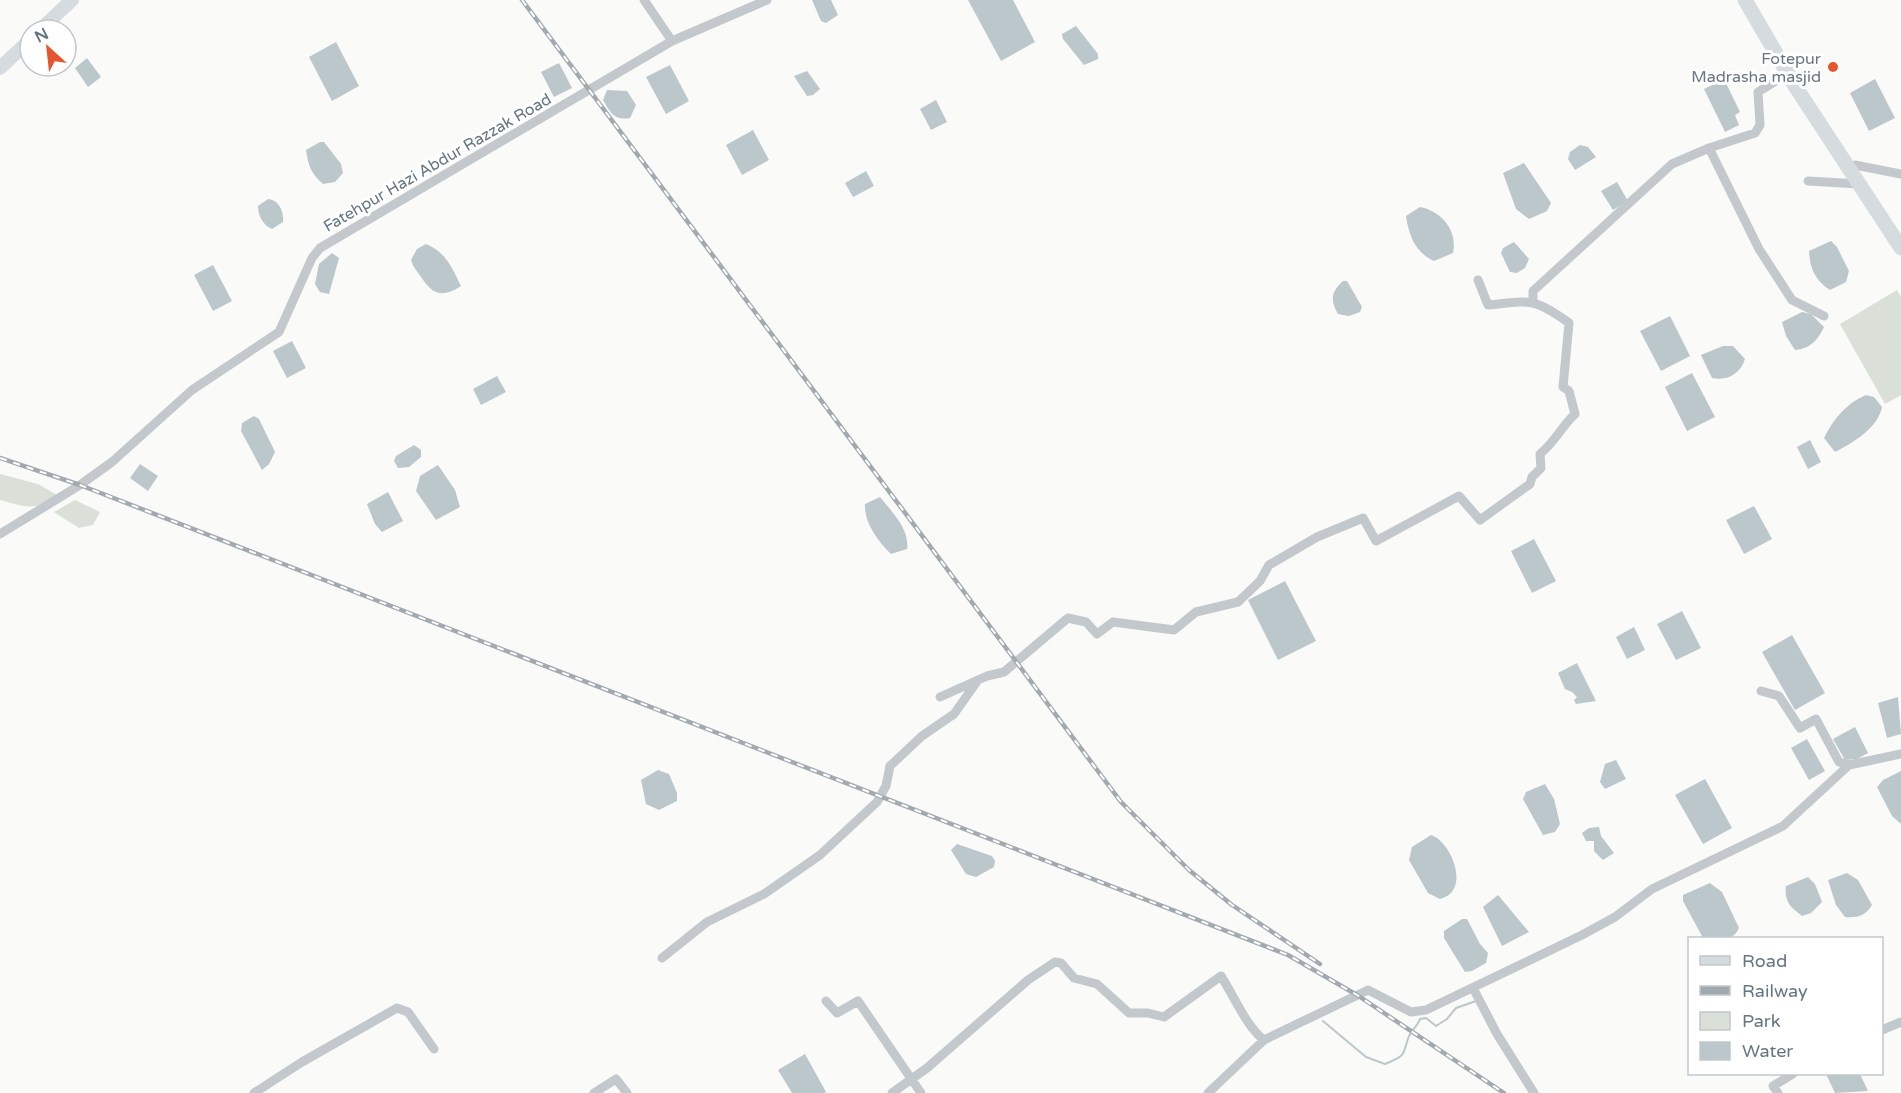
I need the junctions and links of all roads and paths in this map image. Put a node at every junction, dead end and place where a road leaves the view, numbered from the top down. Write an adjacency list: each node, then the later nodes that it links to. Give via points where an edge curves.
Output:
1 (72, 0): 6 (main road)
2 (644, 0): 7 (street)
3 (767, 0): 7 (street, Fatehpur Hazi Abdur Razzak Road)
4 (1745, 0): 10 (highway)
5 (1754, 0): 12 (highway)
6 (53, 18)
7 (672, 41): 21 (street, Fatehpur Hazi Abdur Razzak Road, via 320,248 279,332 192,390 88,480)
8 (18, 52): 9 (main road)
9 (0, 69)
10 (1789, 73): 11 (street, via 1758,92 1760,125 1755,133); 15 (highway)
11 (1709, 148): 19 (street, via 1672,164 1533,291); 20 (street, via 1759,249 1792,300)
12 (1855, 165): 13 (street); 16 (highway)
13 (1901, 174)
14 (1808, 181): 15 (street)
15 (1859, 184): 17 (highway)
16 (1901, 234)
17 (1901, 248)
18 (1478, 280): 19 (street, via 1488,305)
19 (1533, 301): 22 (street, via 1569,323 1563,387 1569,391 1575,414 1559,429 1554,444 1540,454 1541,468 1530,484 1480,520 1459,496 1376,541 1363,518 1317,537 1269,565 1238,602 1196,612 1174,630 1113,622 1097,634 1086,622 1068,618 1004,672)
20 (1824, 316)
21 (0, 534)
22 (980, 678): 24 (street); 27 (street, via 954,714 922,736 890,766 886,786 877,802 819,855 764,894 706,922)
23 (1761, 692): 26 (street, via 1779,696 1800,728 1816,719 1839,762)
24 (940, 697)
25 (1901, 753): 26 (street)
26 (1849, 765): 28 (street, via 1783,826 1652,889 1616,917)
27 (662, 958)
28 (1473, 988): 32 (street, via 1426,1010 1412,1012 1368,990); 42 (street)
29 (826, 1001): 35 (street, via 837,1013 858,1001)
30 (1901, 1022): 31 (street)
31 (1883, 1029)
32 (1264, 1040): 35 (street, via 1253,1031 1221,976 1164,1017 1129,1014 1097,984 1074,978 1061,963 1055,962); 41 (street)
33 (434, 1049): 36 (street, via 408,1012 397,1008)
34 (1791, 1075): 43 (street, via 1773,1086)
35 (910, 1079): 39 (street); 40 (street)
36 (254, 1093)
37 (594, 1093): 38 (street, via 616,1079)
38 (627, 1093)
39 (892, 1093)
40 (921, 1093)
41 (1208, 1093)
42 (1534, 1093)
43 (1778, 1093)

